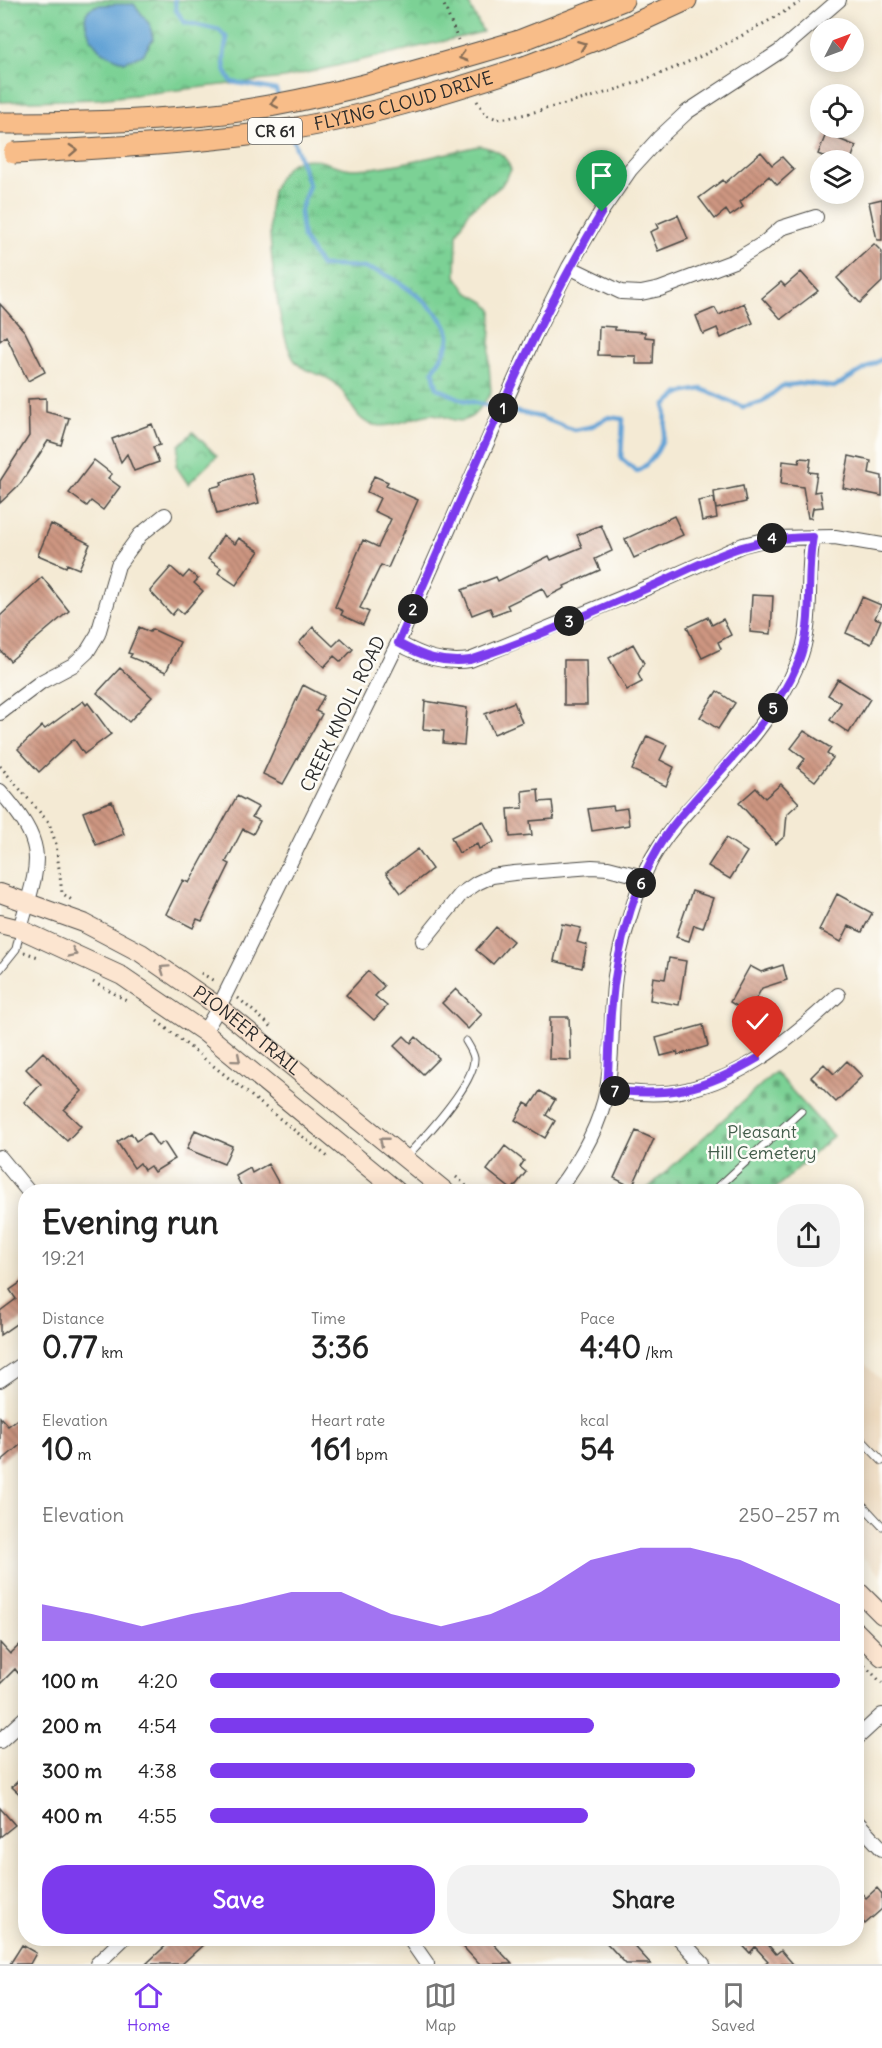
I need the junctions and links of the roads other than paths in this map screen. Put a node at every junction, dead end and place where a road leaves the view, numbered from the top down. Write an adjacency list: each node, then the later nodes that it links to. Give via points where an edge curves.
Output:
1 (623, 0): 4 (main road, FLYING CLOUD DRIVE / CR 61, one-way to 4, bridge, via 519,41 367,86 226,113 112,123)
2 (686, 0): 5 (main road, FLYING CLOUD DRIVE / CR 61, one-way to 2, bridge, via 165,145 274,131 385,108 527,66)
3 (838, 0): 7 (street, CREEK KNOLL ROAD, via 779,52 687,112 658,138 630,170)
4 (8, 123)
5 (7, 153)
6 (816, 217): 7 (street, via 782,228 734,261 641,293 621,292)
7 (569, 267): 11 (street, CREEK KNOLL ROAD)
8 (165, 515): 12 (street, via 140,535 118,565 98,634 87,652)
9 (813, 537): 10 (street); 11 (street, via 771,538 743,545 470,660 436,660); 14 (street, via 807,635 798,663 772,710 747,744 679,817)
10 (882, 545)
11 (398, 643): 22 (street, CREEK KNOLL ROAD)
12 (0, 713)
13 (0, 791): 16 (street, via 31,829 36,845 37,862)
14 (643, 877): 19 (street, via 592,867 492,876 461,894); 25 (street, via 615,974)
15 (0, 893): 16 (main road, PIONEER TRAIL)
16 (28, 902): 18 (street); 22 (main road, PIONEER TRAIL, one-way to 16, via 141,952 84,923)
17 (0, 924): 18 (main road, PIONEER TRAIL)
18 (20, 929): 20 (lane, via 16,949); 23 (main road, PIONEER TRAIL, one-way to 23, via 122,976)
19 (423, 941)
20 (0, 969)
21 (838, 995): 25 (street, via 782,1042 709,1084 660,1093)
22 (219, 1007): 23 (street, CREEK KNOLL ROAD); 28 (main road, PIONEER TRAIL, one-way to 22)
23 (204, 1032): 30 (main road, PIONEER TRAIL, one-way to 30)
24 (466, 1041): 28 (lane, via 474,1056 472,1070 456,1096)
25 (607, 1090): 32 (street, via 578,1161)
26 (801, 1111): 33 (lane)
27 (0, 1157): 29 (street)
28 (405, 1158): 31 (main road, PIONEER TRAIL)
29 (22, 1184)
30 (389, 1184)
31 (437, 1184)
32 (562, 1184)
33 (722, 1184)
34 (18, 1368): 35 (street)
35 (0, 1380)
36 (864, 1442): 37 (lane)
37 (882, 1461)
38 (864, 1507): 39 (lane)
39 (882, 1526)
40 (864, 1597): 41 (main road)
41 (882, 1615)
42 (864, 1640): 43 (main road)
43 (882, 1657)
44 (882, 1715): 46 (street)
45 (18, 1724): 47 (street)
46 (864, 1732)
47 (0, 1741)
48 (864, 1830): 49 (street)
49 (882, 1849)
50 (116, 1946): 53 (street)
51 (415, 1946): 54 (street)
52 (687, 1946): 55 (street)
53 (97, 1964)
54 (427, 1964)
55 (703, 1964)

